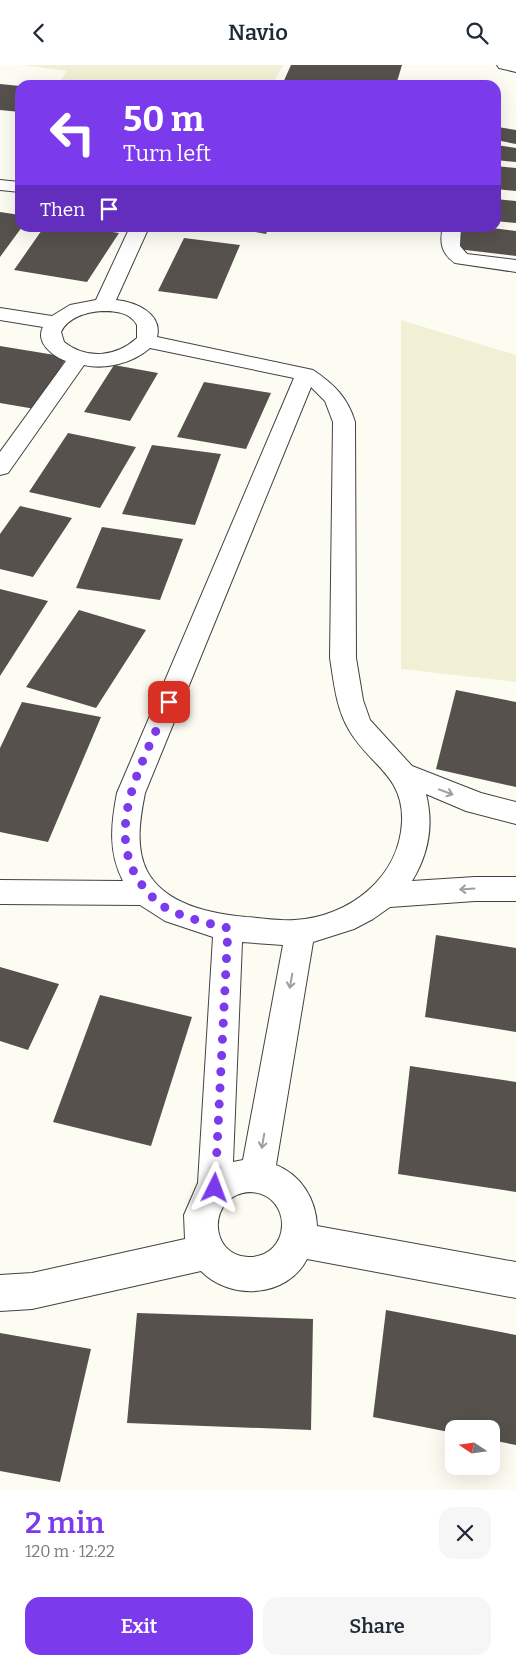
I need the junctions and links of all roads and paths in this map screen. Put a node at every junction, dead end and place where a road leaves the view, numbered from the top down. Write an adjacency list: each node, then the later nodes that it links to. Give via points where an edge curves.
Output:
1 (505, 65): 2 (street)
2 (516, 67)
3 (0, 185): 4 (street)
4 (15, 186)
5 (138, 232): 8 (street)
6 (451, 232): 7 (street, via 449,247 462,259)
7 (516, 266)
8 (104, 305): 10 (street, via 68,313); 11 (street, via 136,312 146,321 149,331)
9 (0, 314): 10 (street)
10 (56, 323): 12 (street, via 51,333 54,344 63,353)
11 (146, 341): 12 (street, via 134,351 117,358); 13 (street)
12 (78, 359): 14 (street)
13 (306, 374): 15 (street, via 336,398 344,422 344,658 349,695 358,722 372,744); 19 (street, via 131,793 125,819 126,847 132,871)
14 (0, 468)
15 (401, 773): 16 (street, one-way to 16, via 476,803); 20 (street, via 413,797 416,823 404,873)
16 (516, 813)
17 (516, 889): 20 (street, one-way to 20)
18 (0, 892): 19 (street)
19 (147, 893): 21 (street, via 166,908)
20 (385, 895): 22 (street, via 359,913 327,927)
21 (228, 928): 22 (street); 24 (street)
22 (300, 933): 23 (street, one-way to 23)
23 (257, 1175): 24 (street, via 235,1177); 25 (street, via 278,1183 293,1197 300,1218)
24 (215, 1188): 26 (street, via 203,1207 200,1231)
25 (299, 1240): 26 (street, via 288,1259 268,1272 246,1275 224,1268); 27 (street)
26 (208, 1253): 28 (street, via 32,1291)
27 (516, 1280)
28 (0, 1293)

